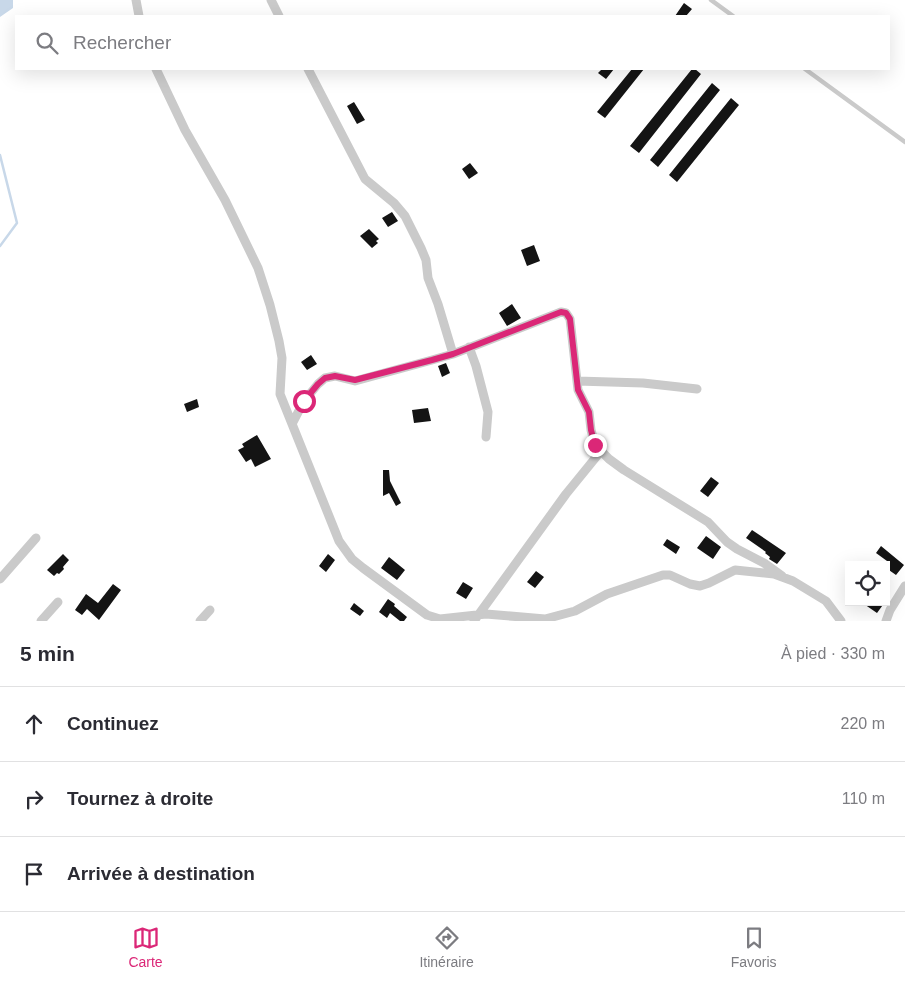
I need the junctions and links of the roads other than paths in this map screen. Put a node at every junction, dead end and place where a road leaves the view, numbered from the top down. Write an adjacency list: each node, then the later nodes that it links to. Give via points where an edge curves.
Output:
1 (136, 0): 4 (street)
2 (271, 0): 5 (street)
3 (711, 0): 6 (lane)
4 (139, 15)
5 (278, 15)
6 (732, 15)
7 (156, 70): 15 (street, via 258,268 282,358 280,394)
8 (309, 70): 12 (street, via 365,179 405,216 426,260 428,278)
9 (806, 70): 10 (lane)
10 (905, 142)
11 (469, 347): 12 (street); 13 (street, via 561,312 566,313 570,319); 16 (street, via 488,412)
12 (453, 354): 15 (street, via 355,380 335,376 325,378 304,401)
13 (577, 381): 14 (street); 17 (street, via 589,412 595,445)
14 (697, 389)
15 (292, 424): 25 (street, via 339,541 352,559 428,615)
16 (486, 437)
17 (601, 451): 19 (street, via 624,470 708,522 737,550); 24 (street)
18 (36, 538): 20 (street)
19 (783, 577): 24 (street, via 735,570 700,586 663,575 607,594 575,611 545,619 505,614); 28 (street, via 826,601)
20 (0, 579)
21 (905, 586): 29 (street)
22 (58, 602): 26 (street)
23 (210, 610): 27 (street)
24 (476, 618): 25 (street)
25 (441, 620)
26 (42, 621)
27 (200, 621)
28 (841, 621)
29 (886, 621)

